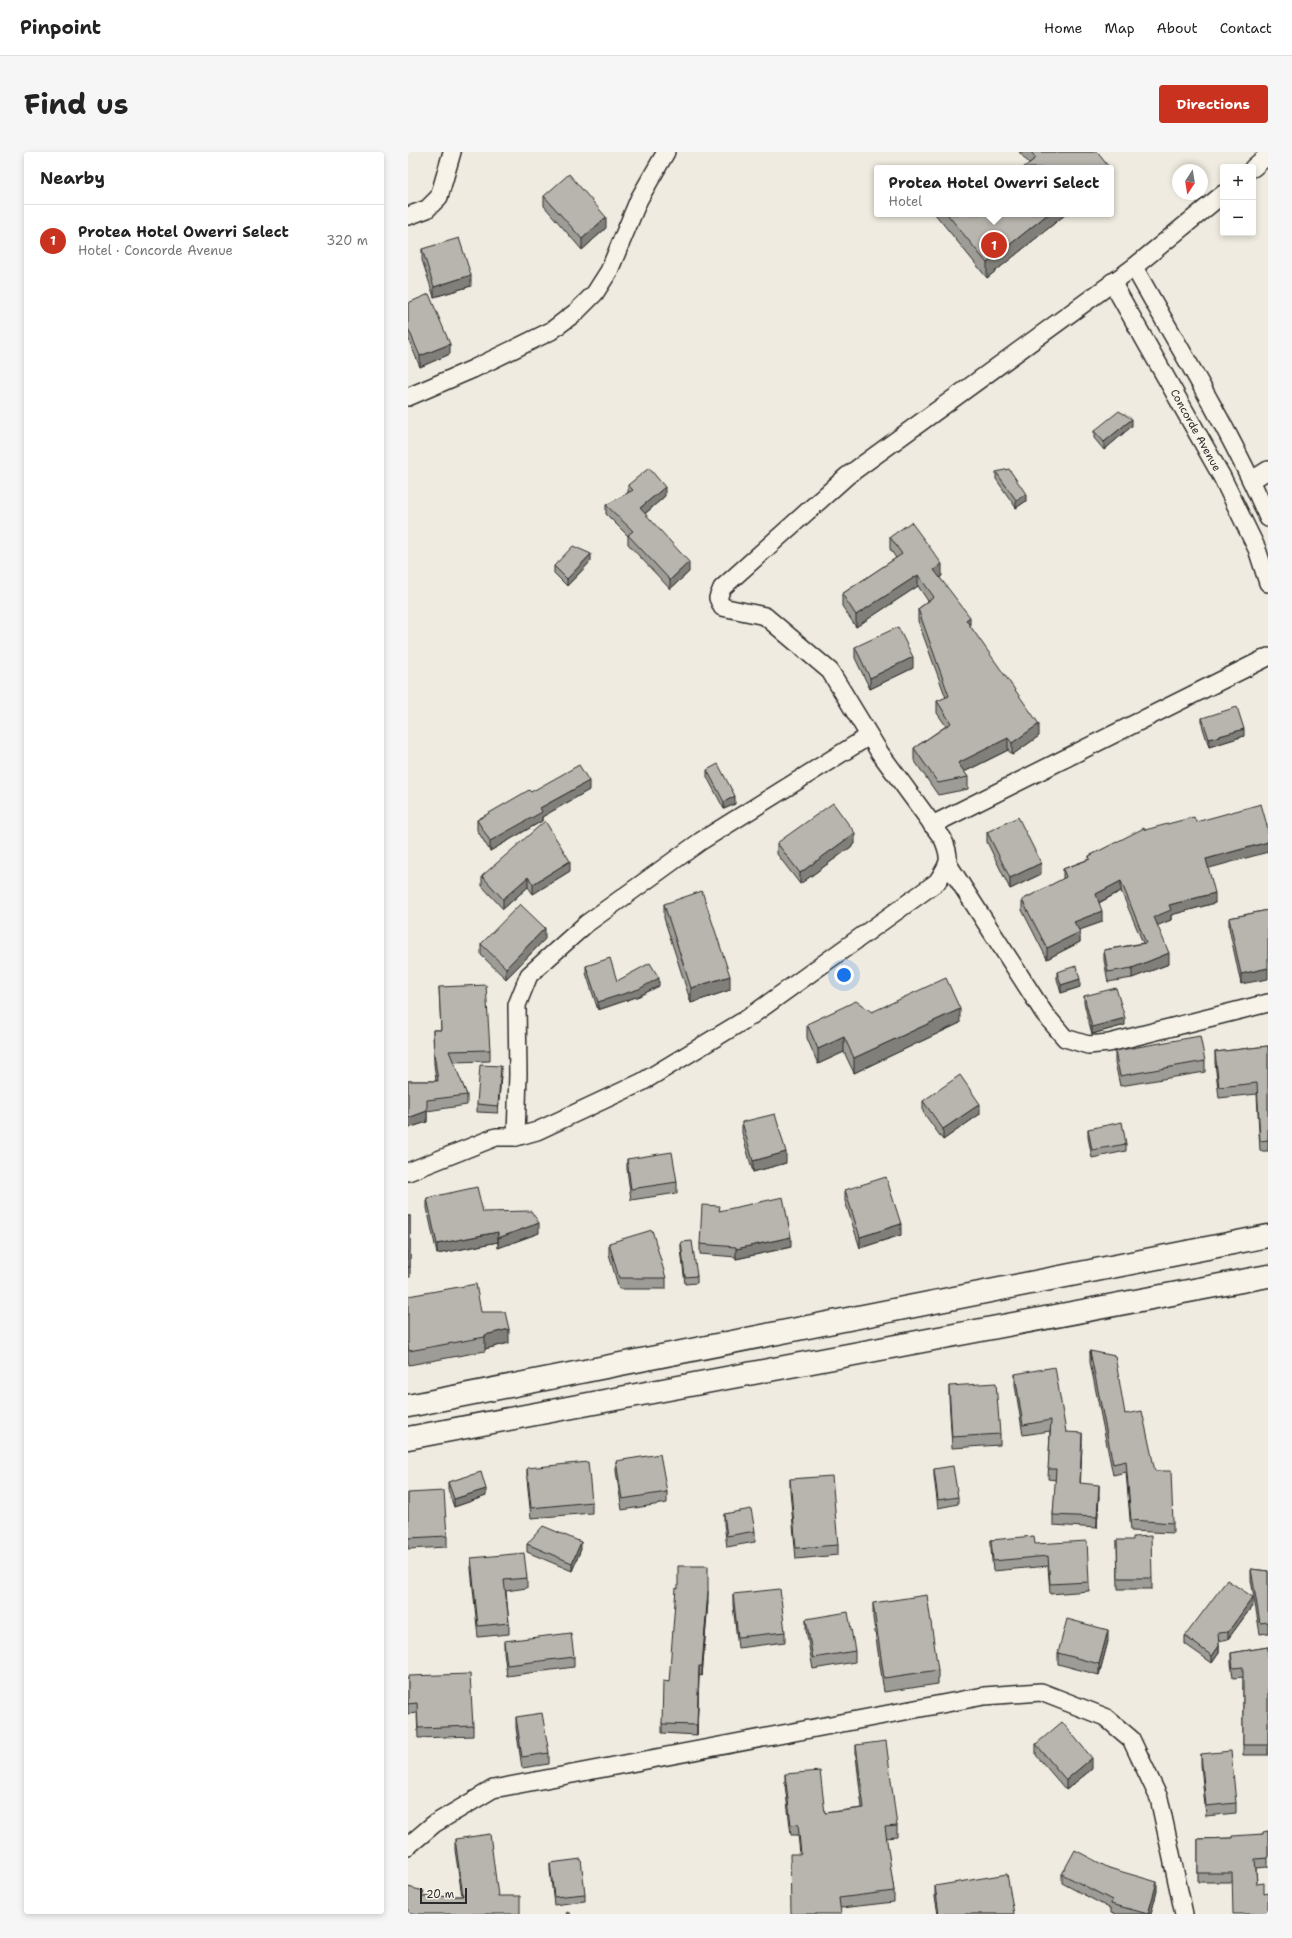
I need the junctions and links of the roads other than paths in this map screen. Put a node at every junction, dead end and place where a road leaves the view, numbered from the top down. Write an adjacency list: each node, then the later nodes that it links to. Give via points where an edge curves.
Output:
1 (452, 152): 6 (street, via 439,197 427,209)
2 (666, 152): 9 (street, via 639,199 609,271 595,293 576,312 551,331 473,370)
3 (1268, 155): 4 (street)
4 (1256, 165)
5 (1220, 196): 7 (street)
6 (408, 216)
7 (1134, 267): 8 (street); 11 (street)
8 (1112, 282): 13 (street, Concorde Avenue, via 1222,477 1257,549); 15 (street, via 847,476 722,588 718,598 722,607 765,616 830,671)
9 (408, 397)
10 (1268, 470): 11 (street)
11 (1252, 480): 12 (street)
12 (1268, 518)
13 (1268, 583)
14 (1268, 657): 16 (street)
15 (869, 736): 16 (street); 19 (street, via 701,841 586,924 529,975 517,1005)
16 (932, 825): 17 (street, via 943,839 948,852)
17 (948, 864): 18 (street, via 1044,1013 1065,1038 1088,1045 1109,1043); 19 (street, via 937,882 748,1018 642,1082 537,1131)
18 (1268, 1003)
19 (516, 1137): 20 (street, via 496,1137)
20 (408, 1172)
21 (1268, 1236): 23 (main road)
22 (1268, 1276): 24 (main road)
23 (408, 1406)
24 (408, 1438)
25 (408, 1846): 26 (street, via 434,1824 493,1789 984,1696 1040,1692 1105,1717 1131,1739 1159,1798)
26 (1184, 1914)

